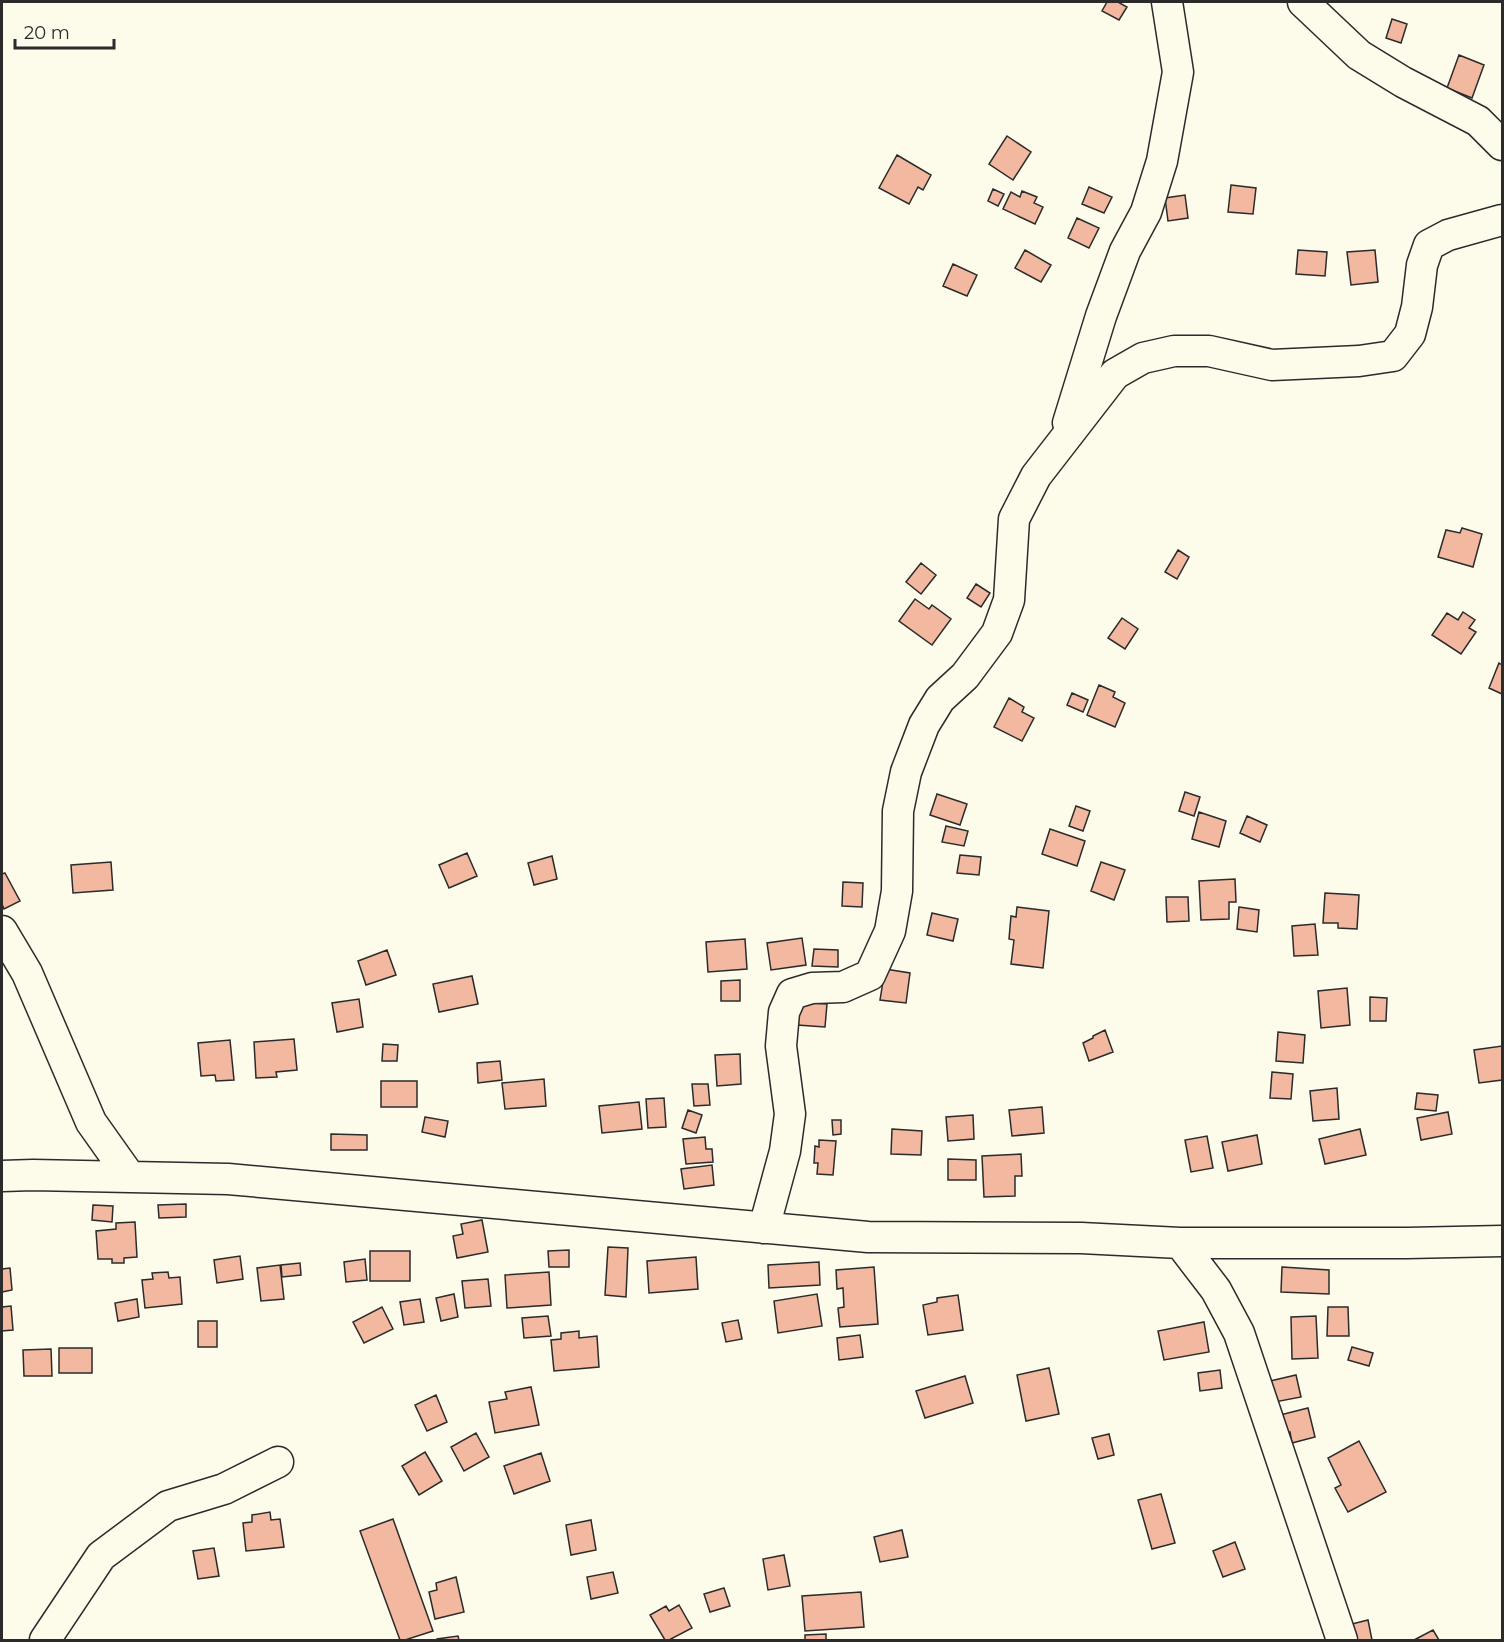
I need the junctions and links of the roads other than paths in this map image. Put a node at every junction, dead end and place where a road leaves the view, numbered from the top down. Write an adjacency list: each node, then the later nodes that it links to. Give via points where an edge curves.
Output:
1 (1167, 2): 5 (street, via 1178,72 1162,161 1146,212 1125,250 1101,316)
2 (1303, 2): 3 (street, via 1359,55 1478,121)
3 (1503, 146)
4 (1503, 220): 5 (street, via 1448,235 1429,245 1410,334 1393,356 1272,365 1209,351 1174,351 1143,358 1115,374)
5 (1064, 439): 9 (street, via 1036,476 1014,519 1009,600 997,633 965,676 940,699 924,725 906,772 898,811 897,891 890,932 870,975 843,987 812,988 792,994 784,1012 782,1046 790,1114 785,1151)
6 (2, 931): 8 (street, via 27,973 91,1122)
7 (2, 1176): 8 (street)
8 (130, 1177): 9 (street, via 228,1179)
9 (764, 1228): 11 (street, via 868,1237 1081,1238)
10 (1503, 1241): 11 (street)
11 (1180, 1243): 14 (street, via 1216,1290 1239,1333)
12 (278, 1462): 13 (street, via 224,1489 168,1506 100,1556)
13 (45, 1641)
14 (1342, 1641)

